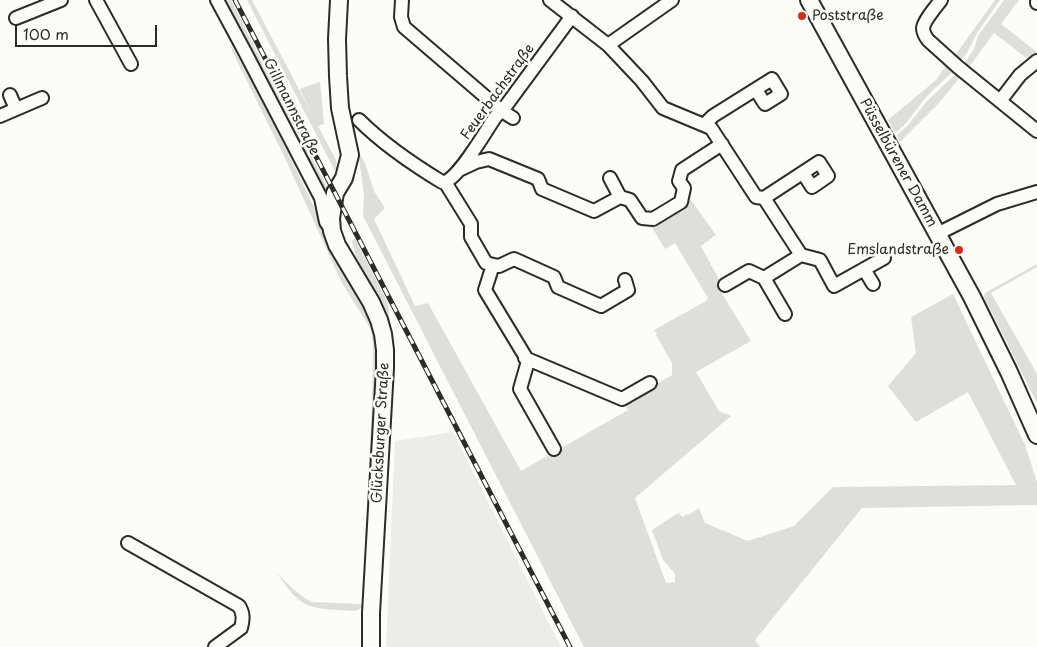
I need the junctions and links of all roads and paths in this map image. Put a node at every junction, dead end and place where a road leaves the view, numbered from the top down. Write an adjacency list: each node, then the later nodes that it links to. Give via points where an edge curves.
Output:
1 (61, 0): 11 (street)
2 (96, 0): 14 (street)
3 (217, 0): 34 (street, Gillmannstraße, via 321,198 326,222)
4 (339, 0): 34 (main road, via 340,108 350,155 344,178 335,193)
5 (402, 0): 20 (street, via 404,27)
6 (550, 0): 10 (street)
7 (672, 0): 12 (street)
8 (809, 0): 35 (main road, Püsselbürener Damm)
9 (941, 0): 18 (street, via 925,23 924,34)
10 (572, 16): 12 (street); 20 (street, Feuerbachstraße)
11 (16, 18)
12 (608, 45): 24 (street, via 642,80 663,108)
13 (1037, 61): 18 (street, via 1020,75)
14 (131, 64)
15 (756, 90): 24 (street)
16 (10, 95): 19 (street)
17 (42, 98): 19 (street)
18 (1000, 101): 25 (street)
19 (16, 109): 21 (street)
20 (502, 110): 22 (street); 27 (street, Feuerbachstraße)
21 (0, 116)
22 (513, 118)
23 (359, 120): 30 (street, via 415,164)
24 (704, 125): 26 (street, via 711,128)
25 (1037, 131)
26 (722, 144): 32 (street, via 682,170 679,181 684,188 681,202 653,219 642,218 630,200); 33 (street, via 756,197)
27 (461, 169): 30 (street, Feuerbachstraße); 32 (street, via 490,159 538,179 542,189 594,211)
28 (803, 173): 33 (street)
29 (610, 178): 32 (street)
30 (446, 182): 38 (street, via 471,224 471,236 486,262)
31 (1037, 192): 35 (street, via 997,204)
32 (620, 197)
33 (764, 198): 36 (street)
34 (332, 231): 51 (main road, Glücksburger Straße, via 371,302 386,350)
35 (937, 234): 47 (main road, Püsselbürener Damm, via 1009,372)
36 (801, 254): 39 (street, via 820,260 834,286); 40 (street)
37 (884, 258): 39 (street)
38 (493, 265): 41 (street, via 499,266 514,259 554,277 558,287 601,306 628,290); 45 (street, via 485,290)
39 (864, 269): 42 (street)
40 (764, 278): 43 (street, via 749,271); 44 (street)
41 (625, 280)
42 (873, 284)
43 (725, 285)
44 (785, 314)
45 (525, 358): 46 (street, via 622,404); 48 (street, via 528,361 520,389)
46 (650, 384)
47 (1037, 435)
48 (554, 449)
49 (128, 543): 50 (street, via 238,606 243,617 240,628)
50 (214, 647)
51 (371, 647)

